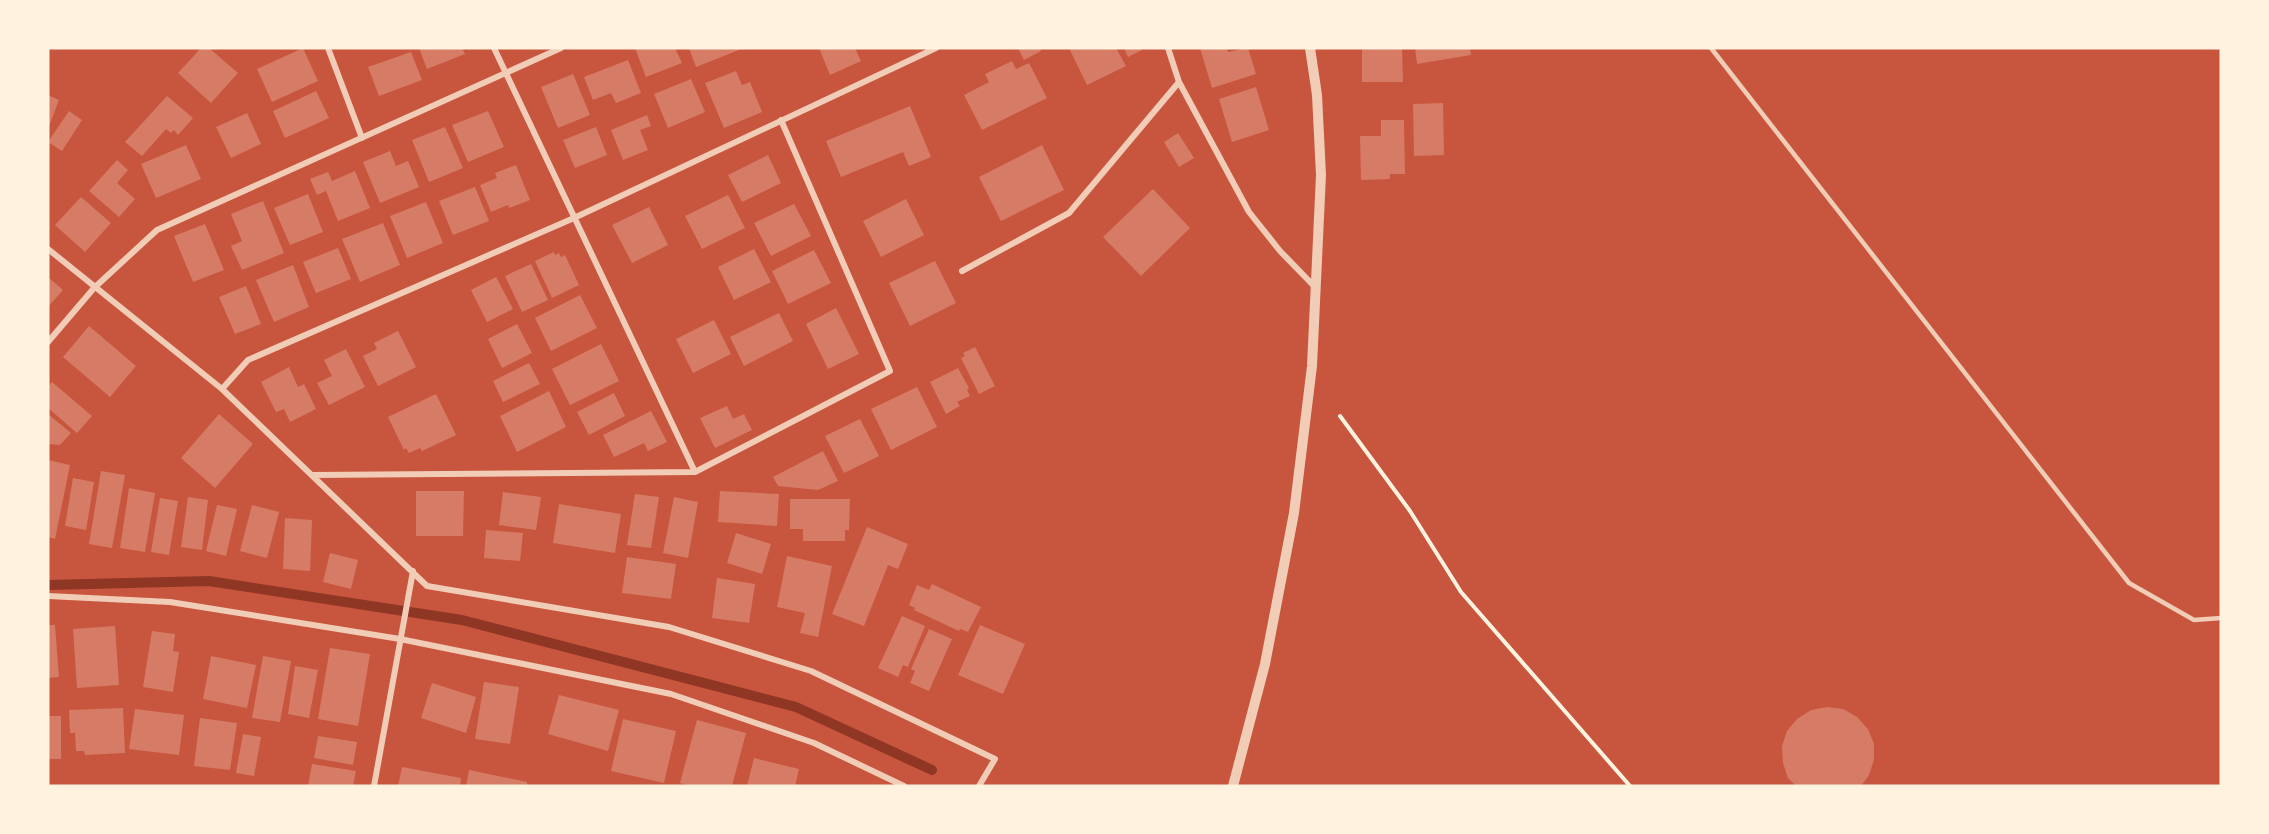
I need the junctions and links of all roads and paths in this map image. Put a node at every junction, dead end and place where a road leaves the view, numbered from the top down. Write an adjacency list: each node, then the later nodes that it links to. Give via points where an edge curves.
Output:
1 (328, 48): 11 (street)
2 (494, 48): 8 (street)
3 (561, 48): 8 (street)
4 (936, 48): 10 (street)
5 (1168, 48): 9 (street)
6 (1311, 48): 16 (street, via 1321,175)
7 (1711, 48): 24 (lane, via 2129,583 2194,620)
8 (507, 73): 11 (street); 12 (street)
9 (1179, 82): 14 (street, via 1069,213); 16 (street, via 1249,212)
10 (782, 120): 12 (street); 20 (street, via 890,371)
11 (362, 138): 15 (street, via 157,230)
12 (574, 218): 18 (street, via 248,360); 20 (street)
13 (48, 249): 15 (street)
14 (962, 271)
15 (94, 288): 17 (street); 18 (street)
16 (1316, 288): 29 (street, via 1312,366 1294,513 1265,664)
17 (48, 342)
18 (222, 389): 21 (street)
19 (1340, 416): 30 (path, via 1410,511 1461,592)
20 (695, 472): 21 (street)
21 (312, 475): 22 (street)
22 (413, 571): 25 (street); 28 (street, via 428,586 669,627 811,671 994,759)
23 (48, 596): 25 (street, via 170,602)
24 (2221, 618)
25 (400, 639): 26 (street); 27 (street, via 671,694 814,743)
26 (374, 786)
27 (904, 786)
28 (979, 786)
29 (1233, 786)
30 (1630, 786)

